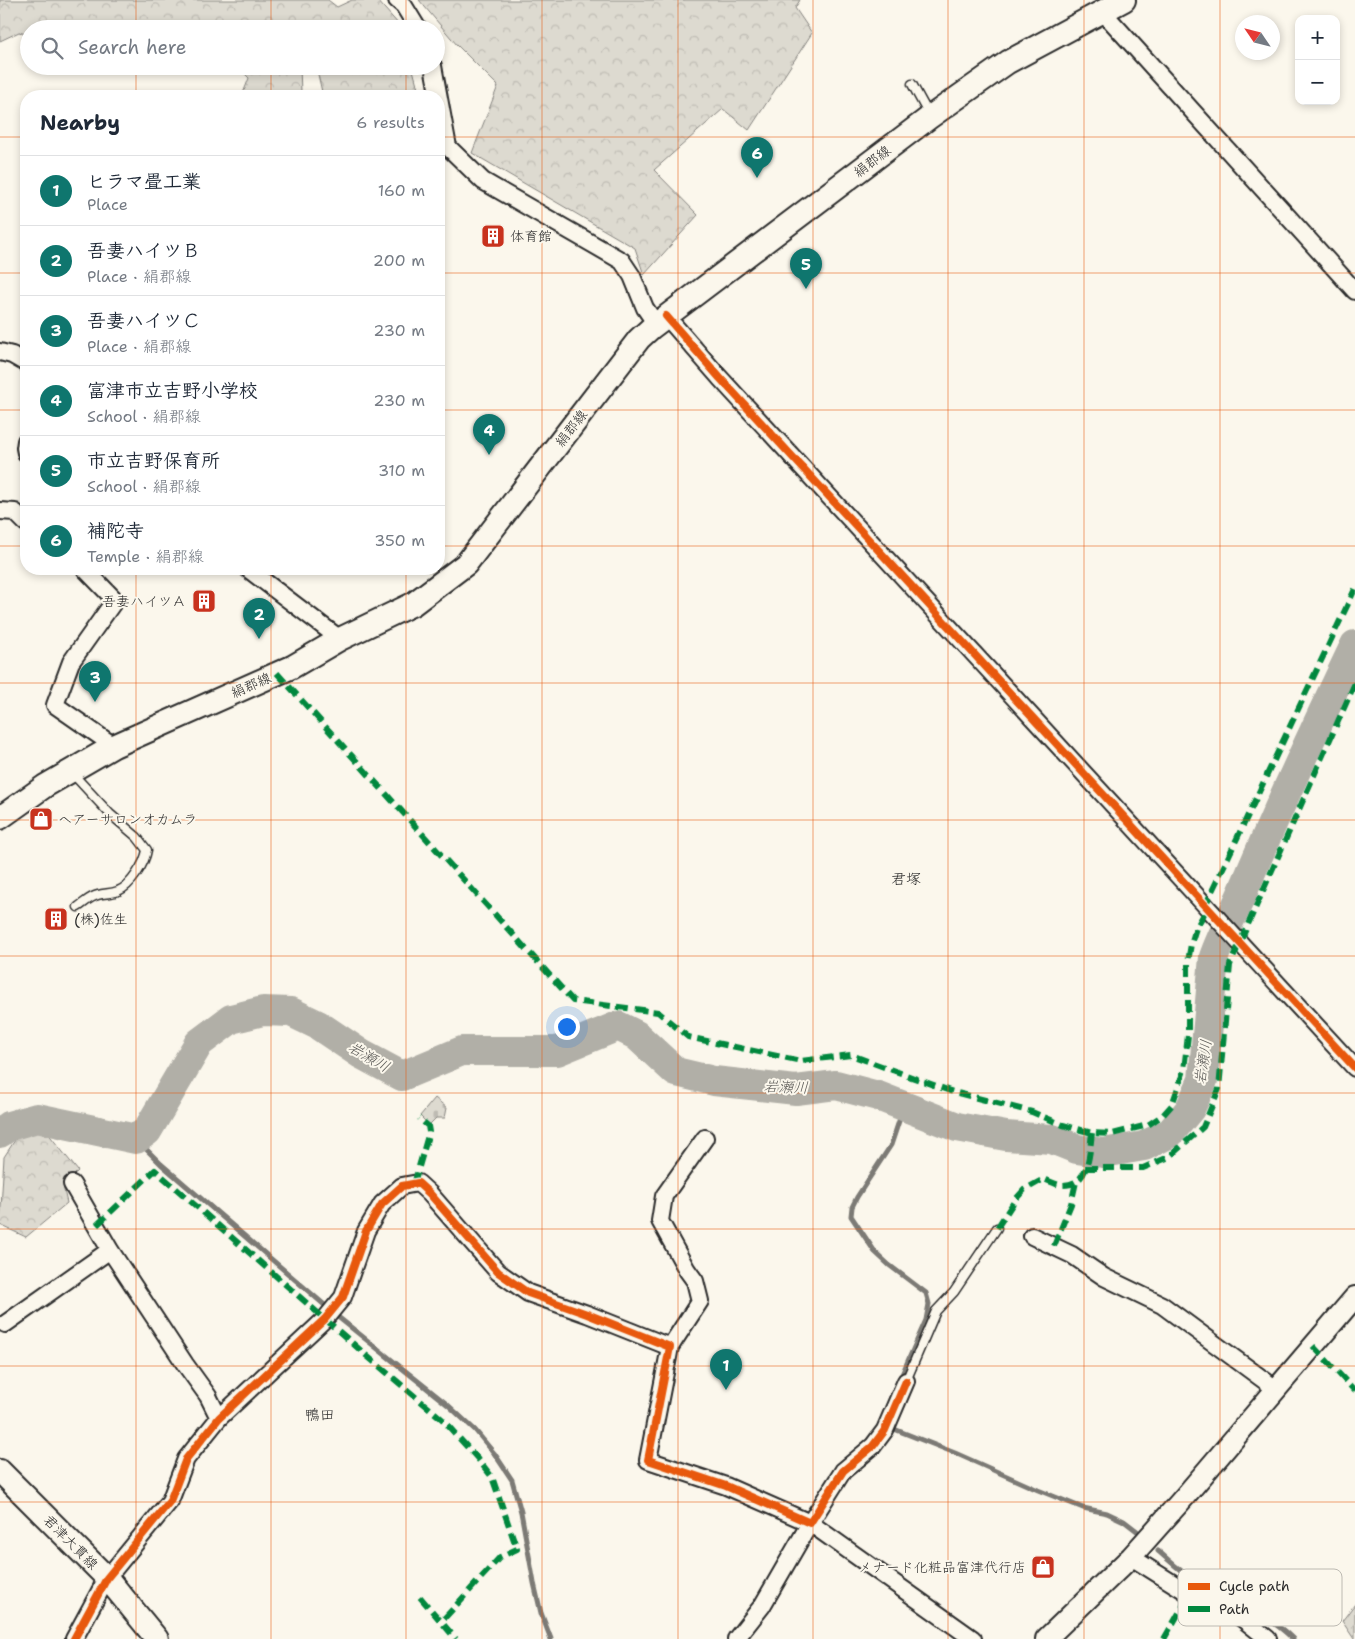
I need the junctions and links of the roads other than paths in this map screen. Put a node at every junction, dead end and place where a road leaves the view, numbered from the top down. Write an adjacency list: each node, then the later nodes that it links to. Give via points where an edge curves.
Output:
1 (397, 0): 3 (street)
2 (1112, 4): 7 (main road, 絹郡線, via 1008,62); 9 (street)
3 (413, 20)
4 (435, 75): 6 (street)
5 (912, 84): 7 (lane)
6 (437, 90)
7 (930, 117): 10 (main road, 絹郡線)
8 (445, 131): 10 (street, via 448,147 483,181 622,261 645,308)
9 (1355, 291)
10 (661, 320): 17 (main road, 絹郡線, via 639,340 466,564 414,604); 22 (street, via 727,385)
11 (0, 352): 12 (street)
12 (20, 360)
13 (0, 511): 14 (street, via 14,512)
14 (20, 518)
15 (91, 575): 18 (street, via 115,600 71,662 55,705)
16 (256, 575): 17 (street)
17 (340, 639): 18 (main road, 絹郡線, via 292,667)
18 (114, 746): 19 (main road, 絹郡線)
19 (71, 771): 20 (main road, 絹郡線); 21 (lane, via 147,850 137,873 120,891 97,895)
20 (0, 818)
21 (78, 907)
22 (1355, 1068)
23 (705, 1138): 30 (street, via 664,1196 661,1213 660,1221 695,1281 700,1301)
24 (72, 1184): 27 (street)
25 (997, 1228): 31 (lane, via 954,1292 936,1311)
26 (1032, 1236): 32 (street, via 1162,1305)
27 (110, 1250): 29 (street); 33 (street, via 208,1396)
28 (1355, 1297): 32 (street)
29 (5, 1324)
30 (670, 1347): 33 (street, via 528,1293 498,1272 418,1183 402,1186 382,1204 366,1231 343,1297); 35 (street, via 648,1460 726,1486)
31 (906, 1381): 35 (street, via 888,1423 873,1446 843,1472)
32 (1276, 1389): 36 (street)
33 (218, 1418): 37 (street, via 186,1459 170,1501)
34 (0, 1471): 37 (main road, 君津大貫線)
35 (810, 1523): 42 (street, via 762,1606); 43 (street)
36 (1131, 1557): 38 (street); 44 (street)
37 (107, 1578): 40 (street); 41 (main road, 君津大貫線)
38 (1178, 1586)
39 (1252, 1626): 45 (street)
40 (74, 1639)
41 (157, 1639)
42 (736, 1639)
43 (973, 1639)
44 (1046, 1639)
45 (1268, 1639)

